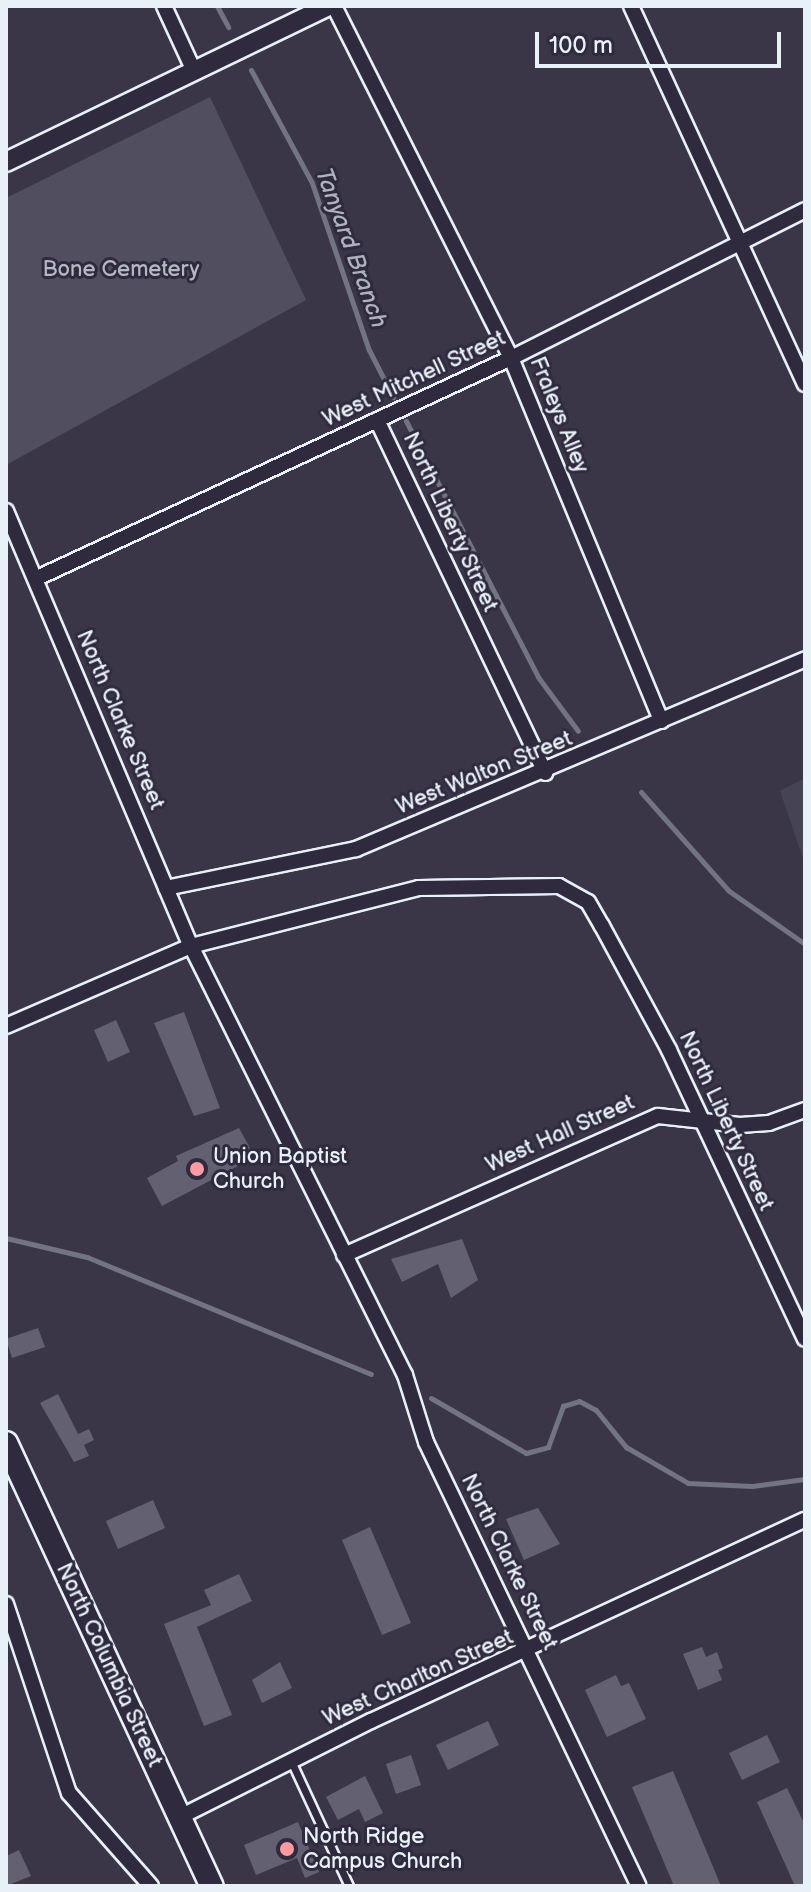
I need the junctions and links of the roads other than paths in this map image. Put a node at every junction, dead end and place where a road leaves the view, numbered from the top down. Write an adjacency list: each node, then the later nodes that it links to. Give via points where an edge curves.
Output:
1 (164, 6): 4 (street)
2 (331, 6): 4 (main road); 8 (street, Fraleys Alley)
3 (631, 6): 7 (street)
4 (194, 71): 5 (main road)
5 (6, 162)
6 (805, 210): 7 (street, West Mitchell Street)
7 (740, 241): 8 (street, West Mitchell Street); 9 (street)
8 (511, 358): 10 (street, West Mitchell Street); 14 (street, Fraleys Alley)
9 (805, 384)
10 (377, 420): 12 (street, West Mitchell Street); 15 (street, North Liberty Street)
11 (6, 511): 12 (street, North Clarke Street)
12 (37, 578): 16 (street, North Clarke Street)
13 (805, 659): 14 (street, West Walton Street)
14 (661, 721): 15 (street, West Walton Street)
15 (545, 773): 16 (street, West Walton Street, via 356,849)
16 (166, 888): 17 (street, North Clarke Street)
17 (191, 946): 18 (street); 20 (street, North Liberty Street, via 419,888 518,882 559,886 588,902); 21 (street, North Clarke Street)
18 (6, 1026)
19 (805, 1110): 20 (street, West Hall Street, via 769,1123)
20 (699, 1119): 21 (street, West Hall Street, via 658,1116 616,1130); 22 (street, North Liberty Street)
21 (344, 1255): 26 (street, North Clarke Street)
22 (805, 1339)
23 (6, 1443): 28 (main road, North Columbia Street)
24 (805, 1520): 26 (street, West Charlton Street)
25 (6, 1604): 29 (street, via 69,1793)
26 (529, 1651): 27 (street, West Charlton Street); 32 (street, North Clarke Street)
27 (291, 1761): 28 (street, West Charlton Street); 31 (lane)
28 (180, 1817): 30 (main road, North Columbia Street)
29 (151, 1886)
30 (212, 1886)
31 (349, 1886)
32 (639, 1886)

